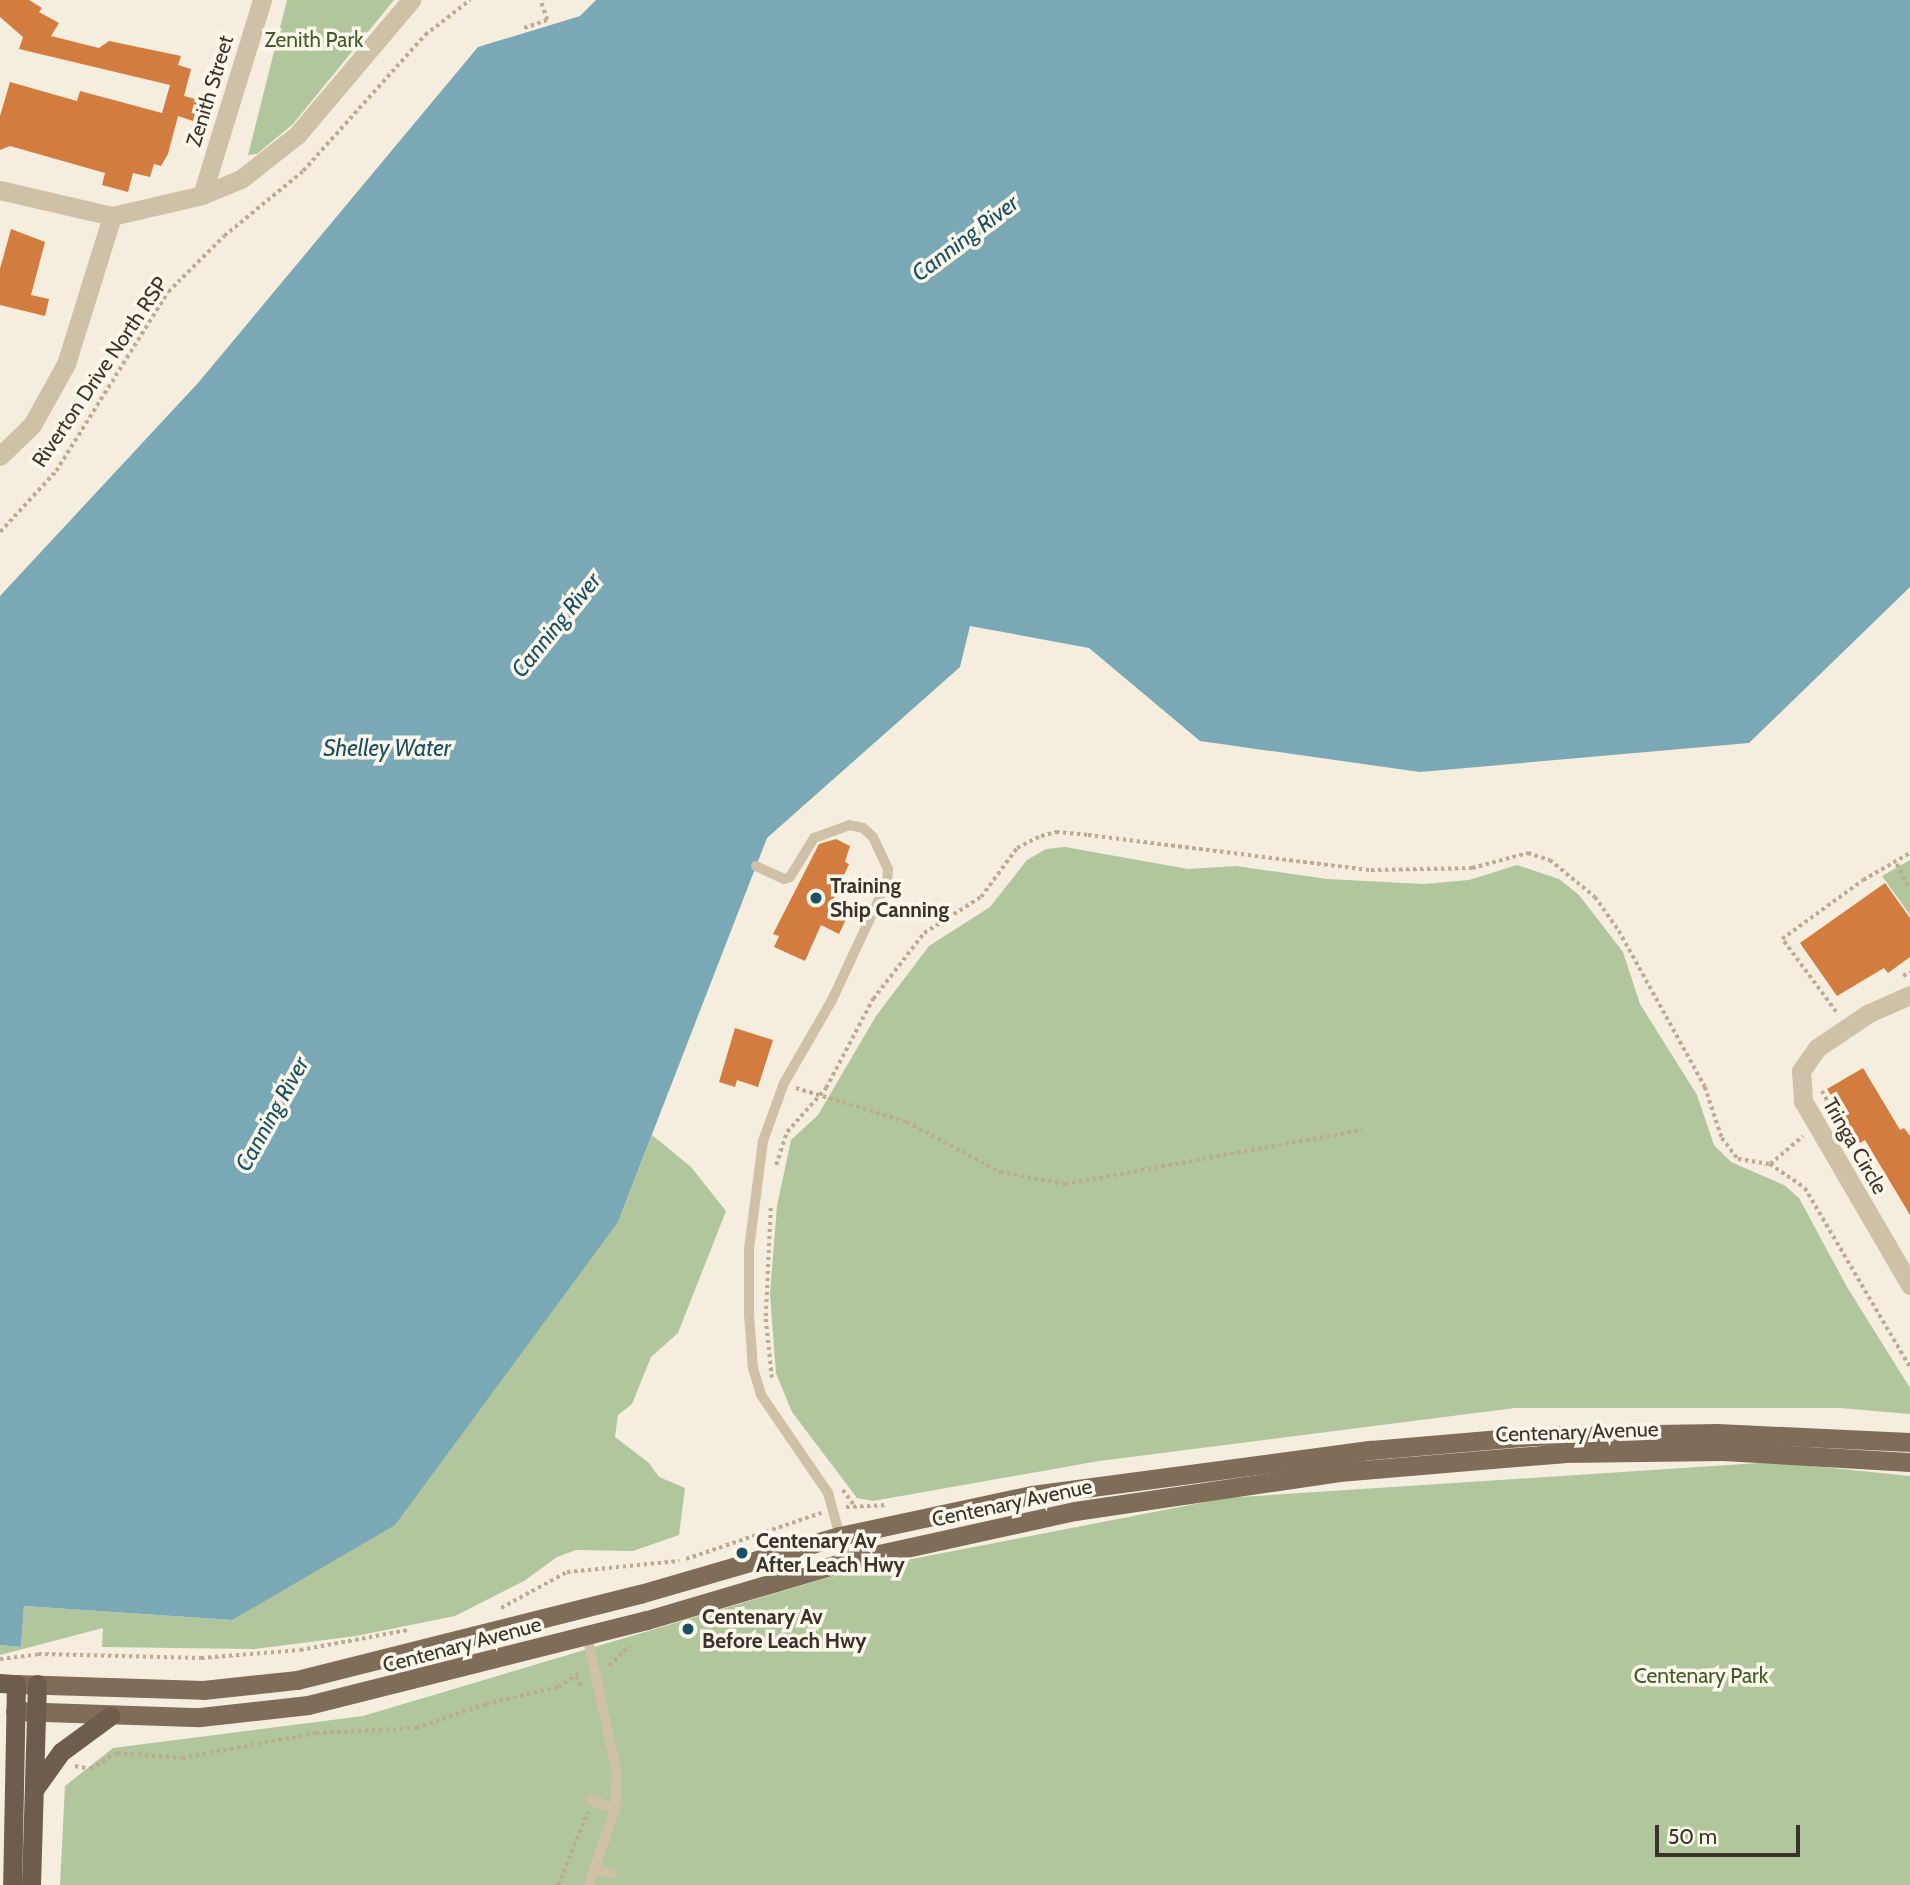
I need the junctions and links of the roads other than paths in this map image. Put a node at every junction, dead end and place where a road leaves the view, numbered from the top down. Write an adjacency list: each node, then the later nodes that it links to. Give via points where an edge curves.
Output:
1 (262, 0): 4 (street, Zenith Street)
2 (411, 0): 4 (street, via 297,135 241,179)
3 (0, 190): 5 (street)
4 (202, 195): 5 (street)
5 (112, 216): 6 (street, via 66,364 32,425)
6 (0, 456)
7 (756, 866): 12 (lane, via 784,879 790,877 814,838 849,825 863,828 873,837 888,869 887,882 832,1000 783,1083 763,1141 752,1202 749,1314 754,1368 777,1424 828,1493)
8 (1910, 995): 9 (street, Tringa Circle, via 1844,1017 1801,1071 1802,1101)
9 (1910, 1284)
10 (1910, 1442): 12 (main road, Centenary Avenue, via 1651,1434 1533,1436 1371,1450 1032,1495)
11 (1910, 1462): 13 (main road, Centenary Avenue, via 1723,1451 1446,1461 1074,1511)
12 (840, 1536): 13 (lane); 16 (main road, Centenary Avenue, via 640,1594 297,1680 203,1690)
13 (847, 1561): 14 (main road, Centenary Avenue)
14 (587, 1635): 19 (main road, Centenary Avenue, via 308,1705 200,1717); 22 (lane, via 617,1774)
15 (8, 1684): 16 (main road, Centenary Avenue); 17 (highway)
16 (37, 1684): 18 (highway)
17 (8, 1711): 18 (main road, Centenary Avenue); 25 (highway)
18 (36, 1712): 19 (main road, Centenary Avenue); 20 (highway)
19 (110, 1716): 20 (highway, via 54,1759)
20 (32, 1794): 26 (highway)
21 (592, 1801): 22 (lane)
22 (615, 1809): 23 (lane)
23 (596, 1868): 24 (lane); 27 (lane)
24 (612, 1874)
25 (12, 1885)
26 (31, 1885)
27 (589, 1885)

